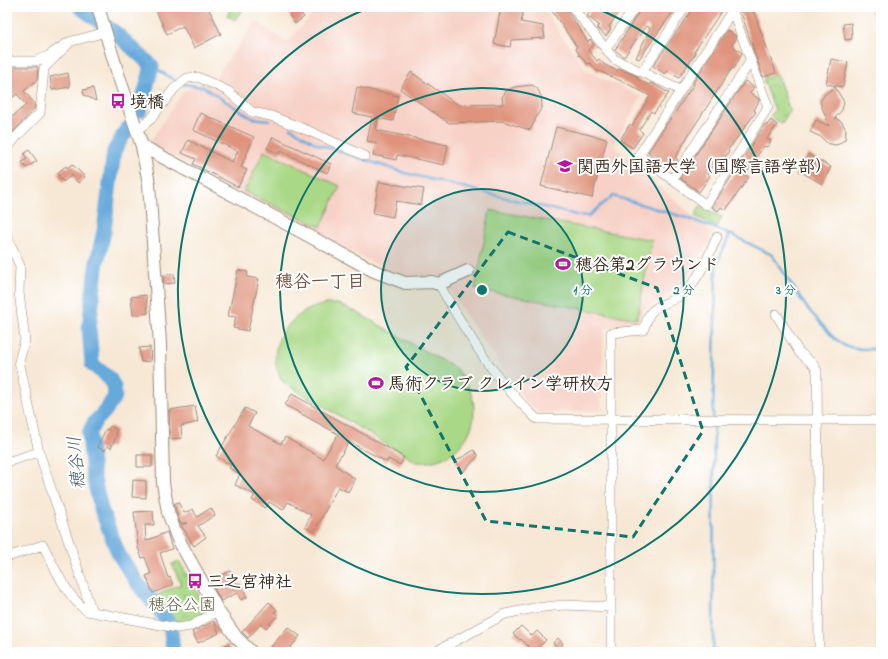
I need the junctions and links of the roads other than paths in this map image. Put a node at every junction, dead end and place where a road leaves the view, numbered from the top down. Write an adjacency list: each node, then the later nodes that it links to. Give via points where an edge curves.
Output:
1 (635, 7): 8 (street)
2 (685, 7): 11 (street)
3 (99, 8): 6 (street)
4 (578, 9): 8 (street)
5 (731, 9): 10 (street); 12 (street)
6 (105, 30): 7 (street); 13 (street)
7 (68, 44): 9 (street, via 36,61); 15 (street, via 44,68 40,114)
8 (606, 49): 11 (street, via 614,59)
9 (7, 61)
10 (750, 62): 17 (street); 17 (street, via 768,107 706,205)
11 (642, 72): 12 (street)
12 (680, 90): 17 (street, via 639,155)
13 (137, 130): 14 (street); 16 (street, via 151,119 174,89 187,78 198,77 228,91 252,112 309,130)
14 (142, 146): 21 (street, via 374,271 405,284); 30 (street, via 149,184 155,252 165,500 177,537)
15 (7, 149)
16 (365, 156)
17 (672, 180)
18 (7, 236): 26 (street, via 20,266 19,292 25,340 19,361)
19 (717, 237): 23 (street, via 687,291 652,311 646,318 643,330 611,334)
20 (468, 271): 21 (street)
21 (439, 284): 23 (street, via 488,363 522,405 537,419)
22 (776, 314): 24 (street, via 799,352 817,371)
23 (611, 420): 24 (street); 29 (street)
24 (818, 420): 25 (street); 35 (street)
25 (881, 420)
26 (39, 452): 27 (street); 31 (street)
27 (7, 462)
28 (7, 557): 31 (street, via 43,545 77,604)
29 (611, 607): 33 (street, via 564,605 505,614); 34 (street)
30 (218, 611): 31 (street, via 191,626 177,628); 32 (street, via 236,637)
31 (92, 612)
32 (251, 652)
33 (435, 652)
34 (611, 652)
35 (819, 652)

